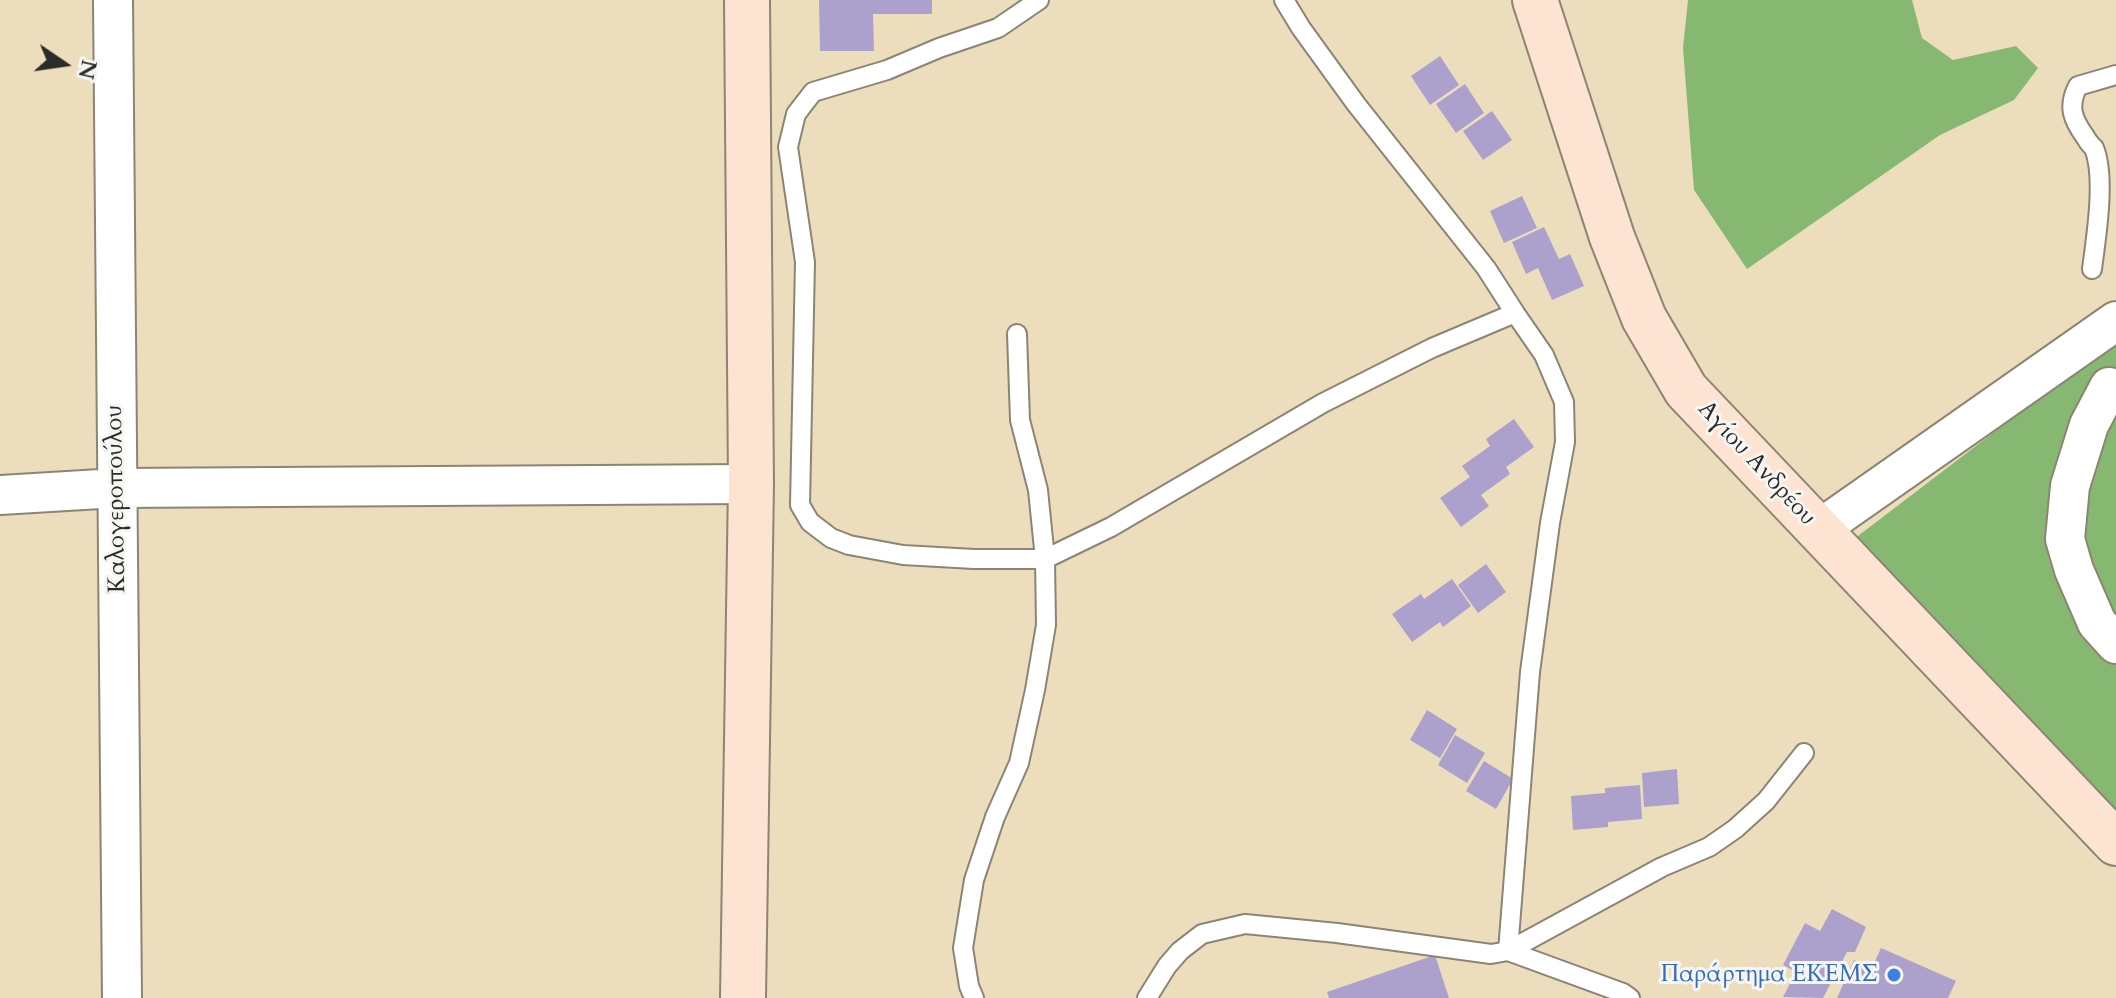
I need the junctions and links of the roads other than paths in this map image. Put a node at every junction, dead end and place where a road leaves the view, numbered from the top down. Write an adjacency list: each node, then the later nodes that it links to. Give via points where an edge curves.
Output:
1 (113, 0): 14 (street, Καλογεροπούλου)
2 (747, 0): 13 (main road)
3 (1039, 0): 17 (lane, via 998,28 813,92 796,114 788,147 805,262 800,505 810,522 849,545 903,555)
4 (1284, 0): 8 (lane)
5 (1535, 0): 16 (main road, Αγίου Ανδρέου, via 1612,237 1644,318 1686,390)
6 (2116, 75): 7 (lane, via 2078,86 2071,100 2073,117 2093,148 2099,180)
7 (2092, 269)
8 (1515, 313): 17 (lane, via 1323,403 1111,527); 21 (lane, via 1544,355 1564,402 1565,442 1530,672)
9 (2116, 321): 11 (street)
10 (1017, 334): 17 (lane, via 1020,420 1038,490)
11 (2077, 350): 12 (street); 16 (street)
12 (2112, 388): 18 (street, via 2089,425 2070,486 2065,539 2097,623)
13 (751, 484): 14 (street); 23 (main road)
14 (117, 488): 15 (street); 22 (street, Καλογεροπούλου)
15 (0, 495)
16 (1818, 530): 20 (main road, Αγίου Ανδρέου)
17 (1045, 559): 24 (lane, via 1046,625 1035,690 1019,763 974,880 967,921 963,948)
18 (2116, 644)
19 (1804, 753): 21 (lane, via 1766,801 1709,847)
20 (2116, 843)
21 (1508, 951): 25 (lane, via 1491,954 1245,924 1202,934 1167,966); 26 (lane)
22 (122, 998)
23 (743, 998)
24 (974, 998)
25 (1147, 998)
26 (1630, 998)

